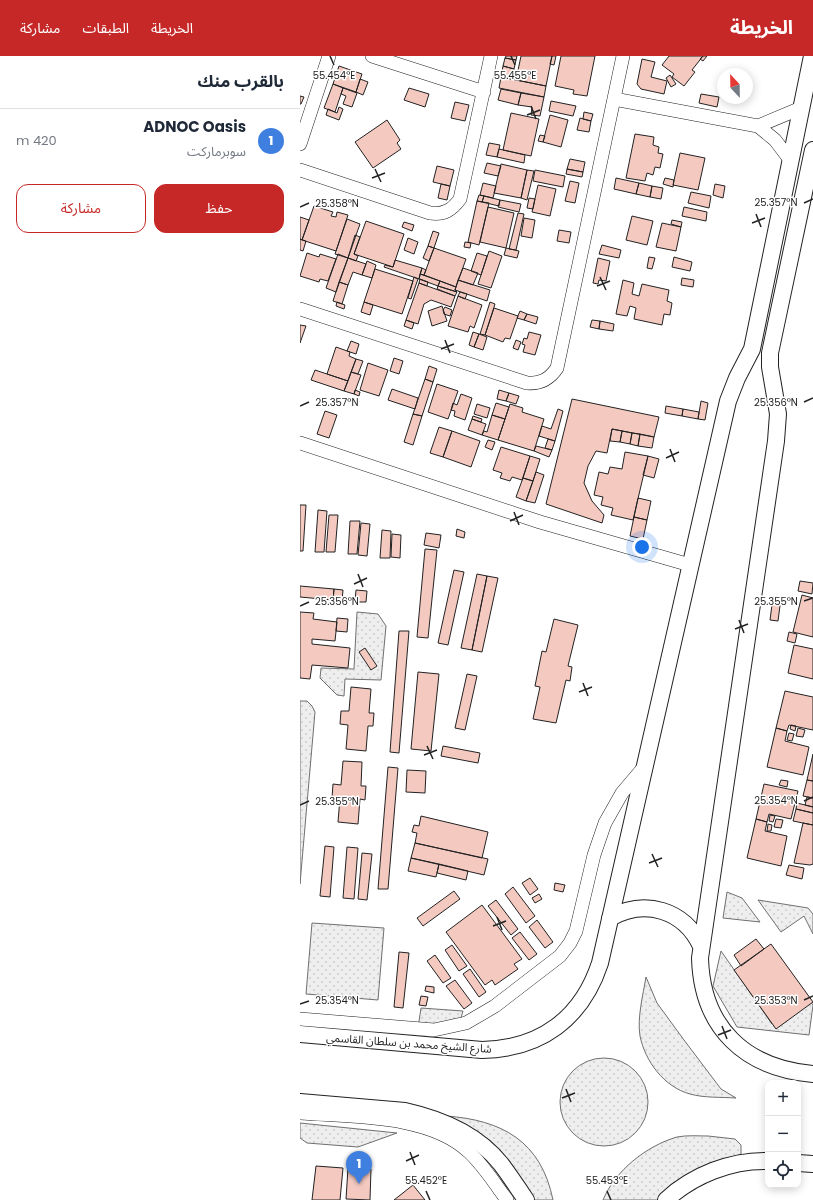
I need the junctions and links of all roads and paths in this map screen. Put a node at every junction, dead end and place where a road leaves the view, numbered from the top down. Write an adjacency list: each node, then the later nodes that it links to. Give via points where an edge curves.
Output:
1 (329, 56): 10 (street)
2 (372, 56): 6 (street)
3 (491, 56): 6 (street)
4 (623, 56): 7 (street)
5 (812, 56): 8 (main road, شارع الشيخ محمد بن سلطان القاسمي)
6 (484, 92): 13 (street, via 460,199 444,213 430,213)
7 (614, 99): 9 (street); 14 (street, via 556,368 547,379 541,382 527,382)
8 (801, 108): 9 (street); 12 (main road, شارع الشيخ محمد بن سلطان القاسمي)
9 (758, 126): 12 (street, via 775,140)
10 (300, 144)
11 (813, 150): 16 (main road)
12 (791, 161): 15 (main road, شارع الشيخ محمد بن سلطان القاسمي)
13 (300, 170)
14 (300, 309)
15 (750, 355): 16 (main road); 18 (main road, شارع الشيخ محمد بن سلطان القاسمي, via 736,378 728,401)
16 (770, 360): 21 (main road, via 777,400 776,441)
17 (300, 443): 18 (street, via 540,522)
18 (690, 565): 19 (main road, شارع الشيخ محمد بن سلطان القاسمي)
19 (644, 767): 20 (main road, شارع الشيخ محمد بن سلطان القاسمي); 22 (street, via 622,793 605,823 594,855 576,931 570,943 560,956 495,1006 466,1023 434,1030)
20 (610, 918): 21 (main road, via 634,908 663,910 686,924); 23 (main road, شارع الشيخ محمد بن سلطان القاسمي, via 596,975 584,999 567,1019 534,1041 509,1048 482,1050)
21 (701, 946): 24 (main road, via 701,972 707,1000 719,1025 728,1036 762,1062 788,1071)
22 (300, 1019)
23 (300, 1034)
24 (813, 1074)
25 (300, 1102): 31 (main road, via 406,1111 451,1126 490,1152)
26 (300, 1113): 30 (street, via 401,1123 436,1132 469,1152)
27 (765, 1161): 32 (main road, via 734,1164 708,1173 683,1186)
28 (801, 1163): 29 (main road)
29 (813, 1164)
30 (507, 1200)
31 (526, 1200)
32 (666, 1200)

